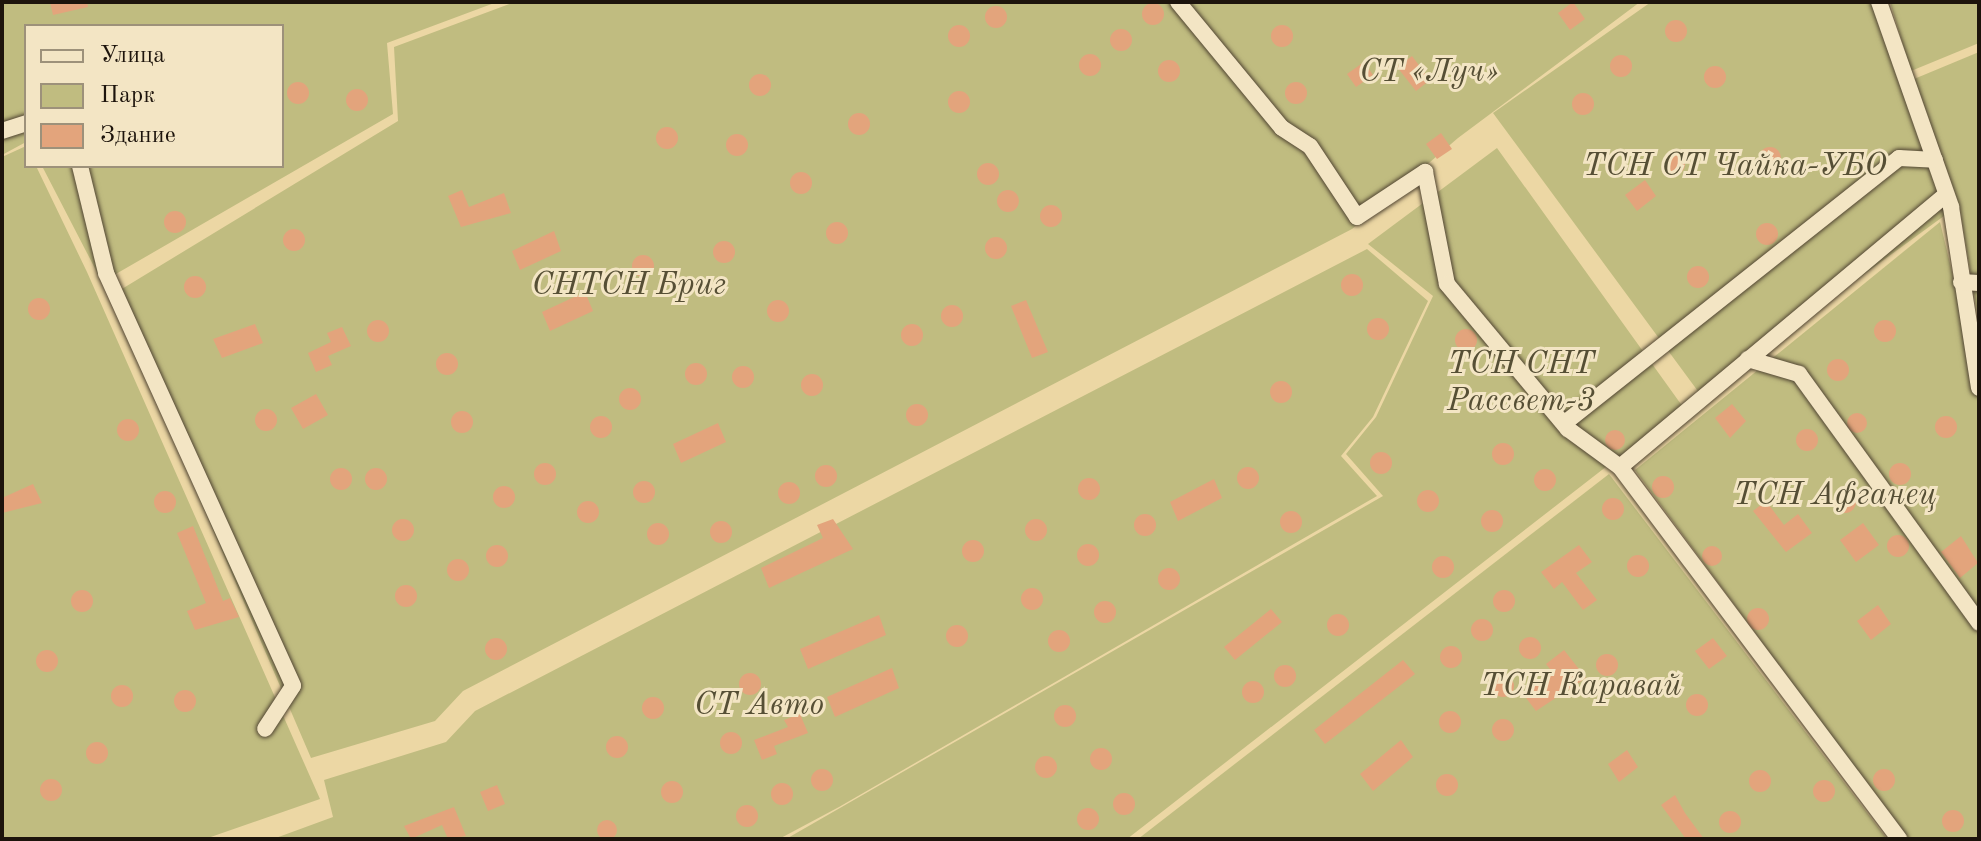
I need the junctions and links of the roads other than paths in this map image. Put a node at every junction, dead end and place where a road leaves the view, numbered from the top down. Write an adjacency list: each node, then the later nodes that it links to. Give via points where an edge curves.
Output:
1 (1178, 2): 12 (street, via 1282,128 1310,146 1357,217 1425,172 1447,284)
2 (1879, 2): 5 (street)
3 (24, 124): 4 (street)
4 (2, 131)
5 (1935, 160): 7 (street); 12 (street, via 1899,158)
6 (80, 168): 15 (street, via 106,273 293,686)
7 (1945, 195): 8 (street); 10 (street)
8 (1961, 282): 9 (street); 11 (street)
9 (1979, 283)
10 (1748, 359): 13 (street); 14 (street, via 1799,374)
11 (1979, 388)
12 (1566, 422): 13 (street)
13 (1620, 467): 16 (street)
14 (1979, 623)
15 (265, 729)
16 (1899, 839)

